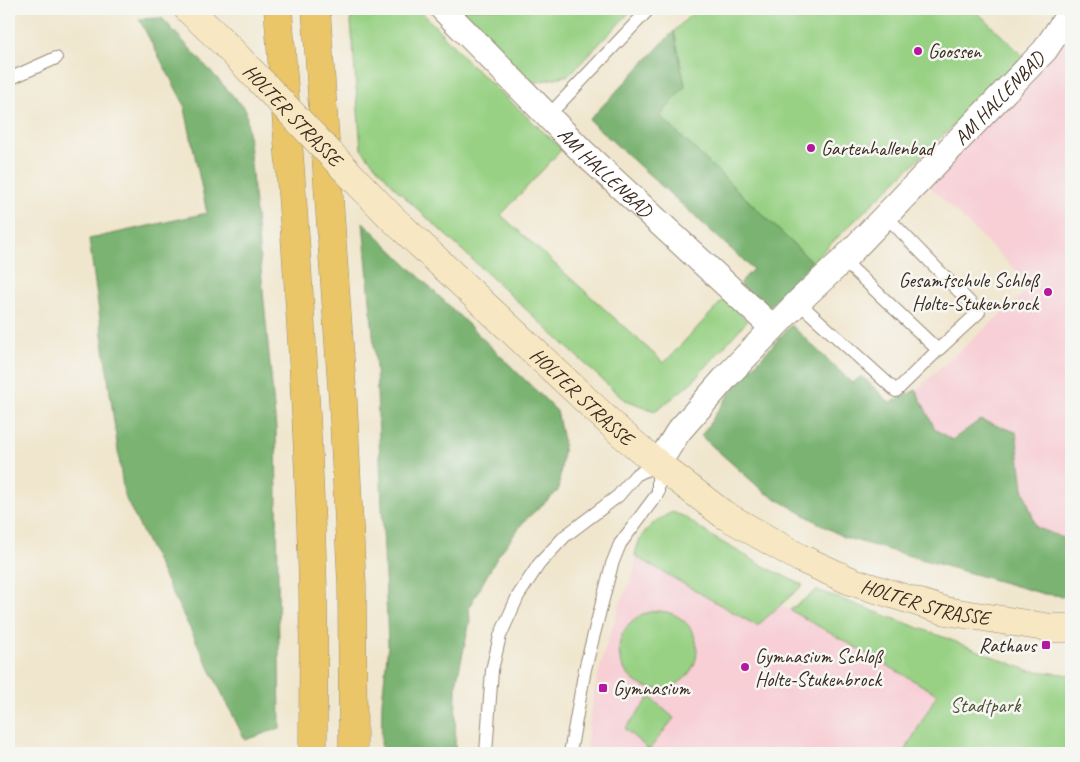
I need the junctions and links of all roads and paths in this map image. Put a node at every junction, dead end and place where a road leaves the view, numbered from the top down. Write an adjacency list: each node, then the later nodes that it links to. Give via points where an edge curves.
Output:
1 (188, 9): 15 (street, HOLTER STRASSE, bridge, via 391,217 552,370)
2 (278, 9): 17 (highway, via 306,424 313,591)
3 (316, 9): 18 (highway, via 343,402 352,586)
4 (443, 9): 9 (street, AM HALLENBAD)
5 (649, 9): 9 (lane)
6 (1070, 13): 10 (street, AM HALLENBAD, via 1045,50)
7 (56, 58): 8 (lane)
8 (9, 79)
9 (548, 116): 13 (street, AM HALLENBAD)
10 (885, 215): 11 (street, AM HALLENBAD); 14 (lane, via 979,312)
11 (843, 260): 12 (street, AM HALLENBAD); 14 (lane)
12 (798, 302): 13 (street, AM HALLENBAD); 14 (lane, via 896,391)
13 (773, 328): 15 (street, AM HALLENBAD, via 678,432)
14 (938, 350)
15 (658, 464): 16 (street, HOLTER STRASSE, via 723,514 800,558 853,582 946,611 1051,628); 19 (lane, via 636,475 618,496 565,536 518,596 500,636 492,670); 20 (lane, via 658,494 620,544 612,564 585,669)
16 (1071, 628)
17 (313, 753)
18 (353, 753)
19 (486, 753)
20 (570, 753)

